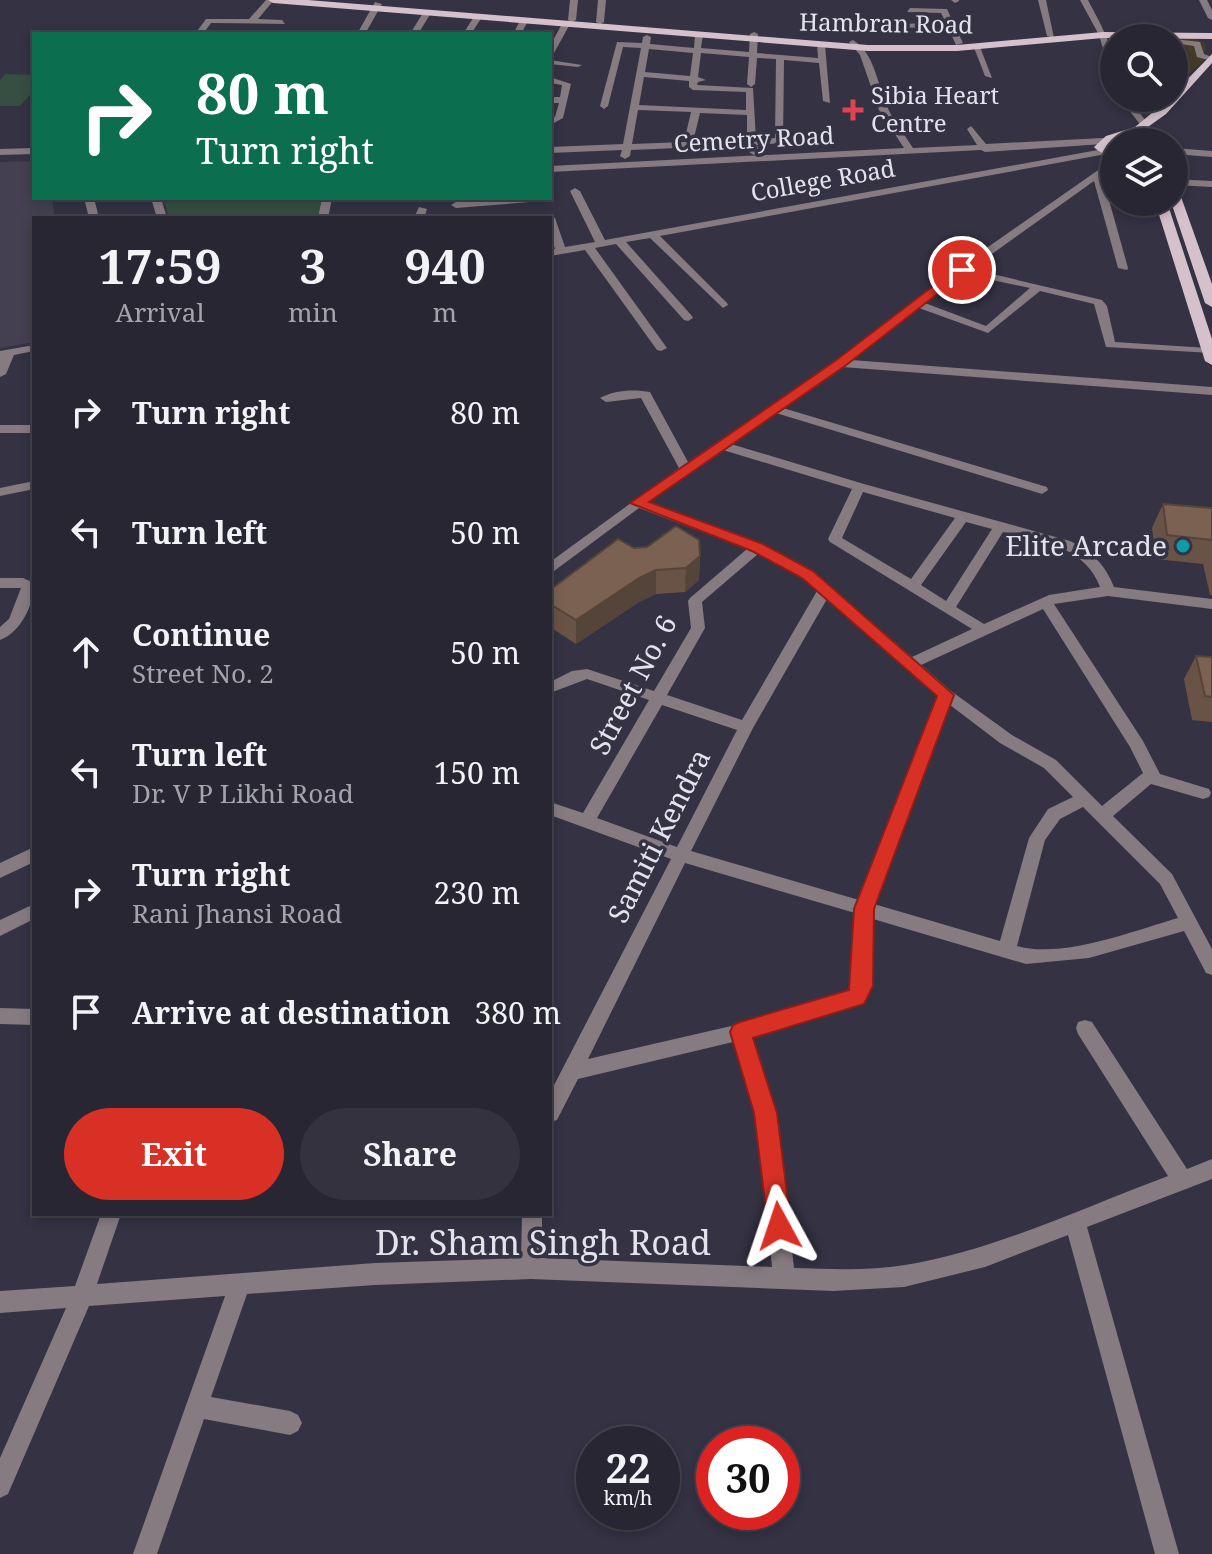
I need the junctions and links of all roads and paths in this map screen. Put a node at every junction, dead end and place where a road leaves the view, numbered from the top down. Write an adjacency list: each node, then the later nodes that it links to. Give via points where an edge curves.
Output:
1 (272, 0): 8 (main road, Hambran Road); 14 (street)
2 (323, 0): 8 (main road, Hambran Road)
3 (574, 0): 17 (street)
4 (602, 0): 18 (street)
5 (1042, 0): 34 (street)
6 (1084, 0): 21 (street)
7 (1203, 0): 13 (street)
8 (377, 5): 11 (main road, Hambran Road); 17 (main road, Hambran Road); 24 (street)
9 (910, 10): 19 (street, via 941,10)
10 (828, 12): 20 (street)
11 (427, 13): 12 (main road, Hambran Road); 25 (street)
12 (478, 17): 15 (main road, Hambran Road); 26 (street)
13 (1212, 18)
14 (252, 21): 16 (street); 23 (street, via 209,21)
15 (524, 21): 17 (main road, Hambran Road); 27 (street)
16 (282, 22)
17 (569, 22): 18 (main road, Hambran Road); 22 (main road, Hambran Road); 43 (street)
18 (600, 22): 35 (main road, Hambran Road)
19 (952, 25): 20 (street); 37 (street)
20 (829, 27): 36 (street)
21 (1100, 29)
22 (648, 31): 32 (main road, Hambran Road); 39 (street)
23 (201, 32)
24 (362, 32)
25 (415, 32)
26 (470, 32)
27 (518, 32)
28 (1100, 33): 34 (main road, Hambran Road)
29 (1100, 33): 40 (main road, Hambran Road)
30 (1188, 34): 31 (main road, Hambran Road)
31 (1212, 34): 33 (main road, Hambran Road)
32 (699, 35): 35 (main road, Hambran Road); 42 (street)
33 (1188, 35)
34 (1051, 36): 37 (main road, Hambran Road)
35 (753, 37): 36 (main road, Hambran Road); 44 (street)
36 (825, 42): 41 (main road, Hambran Road); 47 (street)
37 (959, 43): 41 (main road, Hambran Road)
38 (1188, 43): 46 (street)
39 (645, 45): 42 (street); 50 (street); 59 (street, via 618,45)
40 (976, 47): 41 (main road, Hambran Road); 51 (street)
41 (867, 48): 66 (street)
42 (698, 49): 44 (street); 52 (street)
43 (552, 50)
44 (751, 54): 45 (street); 54 (street)
45 (780, 57): 47 (street); 71 (street)
46 (1211, 58): 67 (main road)
47 (823, 61): 58 (street)
48 (552, 62): 49 (street)
49 (578, 65)
50 (640, 74): 52 (street); 60 (street)
51 (989, 76)
52 (693, 79): 54 (street, via 696,88)
53 (552, 80): 57 (street, via 567,83)
54 (750, 87): 63 (street)
55 (1202, 87): 69 (main road)
56 (552, 100): 57 (street)
57 (564, 100): 65 (street, via 559,118)
58 (827, 101)
59 (604, 106)
60 (633, 107): 61 (street); 74 (street)
61 (696, 110): 63 (street); 73 (street)
62 (1135, 112): 67 (street)
63 (751, 113): 72 (street)
64 (930, 120): 66 (street)
65 (552, 121)
66 (891, 122): 80 (street)
67 (1145, 125): 68 (main road)
68 (1140, 128)
69 (1163, 128)
70 (971, 129): 75 (street)
71 (780, 141): 72 (street); 84 (street)
72 (752, 142): 73 (street); 85 (street)
73 (688, 145): 74 (street)
74 (626, 147): 76 (street); 86 (street)
75 (985, 149): 78 (street, Cemetry Road, via 1074,145); 80 (street, Cemetry Road)
76 (552, 150)
77 (32, 151): 79 (street)
78 (1100, 151)
79 (0, 152)
80 (911, 152): 84 (street, Cemetry Road)
81 (1100, 153): 98 (street, College Road)
82 (1188, 154): 83 (street)
83 (1212, 156)
84 (787, 158): 85 (street, Cemetry Road)
85 (755, 159): 86 (street, Cemetry Road)
86 (624, 165): 88 (street, Cemetry Road)
87 (1100, 168): 89 (street)
88 (552, 169)
89 (1097, 175): 103 (street); 104 (street)
90 (1188, 183): 91 (street)
91 (1212, 184)
92 (575, 191): 100 (street)
93 (518, 200): 94 (street)
94 (456, 205)
95 (1165, 216): 113 (main road)
96 (1182, 216): 106 (main road)
97 (552, 229): 102 (street)
98 (652, 234): 99 (street, College Road); 108 (street)
99 (618, 240): 100 (street, College Road); 109 (street)
100 (601, 243): 101 (street, College Road)
101 (588, 246): 102 (street, College Road); 111 (street)
102 (556, 252)
103 (1123, 268)
104 (962, 270): 105 (street); 107 (street)
105 (1038, 287): 107 (street, via 988,330); 113 (street, via 1098,302 1110,345)
106 (1212, 303)
107 (918, 304): 114 (street)
108 (723, 305)
109 (688, 318)
110 (32, 348): 112 (street)
111 (661, 348)
112 (5, 353): 115 (street)
113 (1210, 356)
114 (840, 363): 116 (street); 118 (street)
115 (0, 374)
116 (1212, 391)
117 (606, 398): 122 (street, via 646,395)
118 (775, 409): 121 (street); 125 (street)
119 (0, 429): 120 (street)
120 (32, 429)
121 (721, 445): 122 (street); 124 (street)
122 (686, 470): 127 (street)
123 (32, 485): 126 (street)
124 (859, 487): 128 (street); 133 (street, via 835,539)
125 (1042, 490)
126 (0, 492)
127 (637, 503): 130 (street); 131 (street)
128 (963, 516): 129 (street); 133 (street)
129 (1000, 527): 135 (street, via 1066,544 1090,556 1105,576); 138 (street)
130 (757, 548): 134 (street); 144 (street, Street No. 6, via 695,601 698,628)
131 (552, 567)
132 (0, 583): 140 (street, via 29,586 15,622)
133 (913, 587): 138 (street)
134 (826, 588): 141 (street); 145 (street, Samiti Kendra)
135 (1108, 591): 136 (street); 137 (street)
136 (1045, 601): 139 (street); 146 (street)
137 (1212, 604)
138 (948, 609): 139 (street)
139 (982, 629): 141 (street)
140 (0, 635)
141 (909, 664): 143 (street)
142 (552, 687): 144 (street, via 587,674)
143 (946, 695): 148 (street, via 1050,764); 155 (street)
144 (657, 698): 145 (street); 151 (street, Street No. 6)
145 (746, 727): 153 (street, Samiti Kendra)
146 (1151, 775): 147 (street, via 1165,785); 150 (street)
147 (1203, 793)
148 (1086, 798): 150 (street); 159 (street, via 1054,814 1037,838)
149 (552, 809): 151 (street)
150 (1102, 815): 157 (street, via 1166,879)
151 (586, 823): 153 (street)
152 (32, 855): 154 (street)
153 (680, 855): 155 (street); 165 (street, Samiti Kendra)
154 (0, 871)
155 (864, 909): 159 (street); 164 (street, via 862,986 857,998)
156 (32, 912): 158 (street)
157 (1190, 922): 159 (street, via 1061,954); 160 (street)
158 (0, 929)
159 (1006, 952)
160 (1212, 967)
161 (0, 1016): 162 (street)
162 (32, 1017)
163 (1085, 1028): 168 (street)
164 (740, 1032): 165 (street); 173 (street, via 770,1138)
165 (572, 1071): 166 (street, Samiti Kendra)
166 (552, 1109)
167 (1212, 1169): 168 (street, Dr. Sham Singh Road)
168 (1182, 1180): 171 (street, Dr. Sham Singh Road)
169 (110, 1216): 175 (street)
170 (532, 1216): 172 (street)
171 (1075, 1222): 173 (street, Dr. Sham Singh Road, via 932,1271 876,1279); 181 (street)
172 (531, 1268): 173 (street, Dr. Sham Singh Road); 174 (street, Dr. Sham Singh Road)
173 (784, 1277)
174 (240, 1283): 175 (street, Dr. Sham Singh Road); 177 (street)
175 (82, 1296): 176 (street, Dr. Sham Singh Road); 179 (street)
176 (0, 1302)
177 (197, 1406): 178 (street); 180 (street)
178 (290, 1423)
179 (0, 1486)
180 (145, 1554)
181 (1167, 1554)

